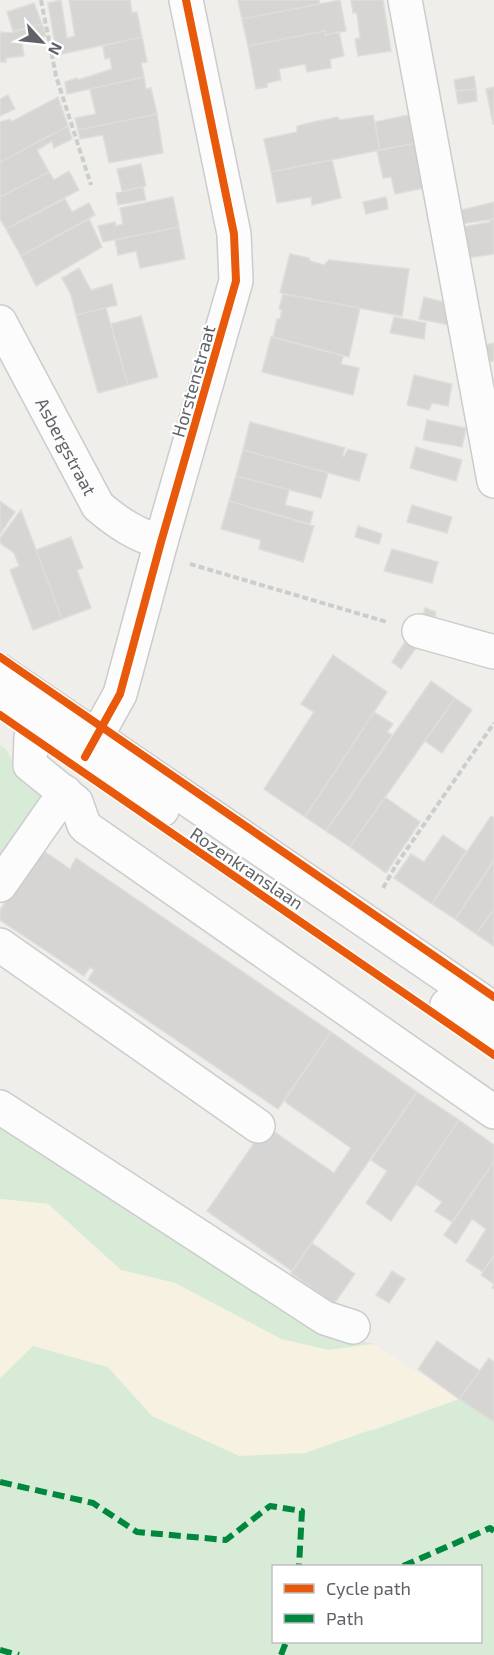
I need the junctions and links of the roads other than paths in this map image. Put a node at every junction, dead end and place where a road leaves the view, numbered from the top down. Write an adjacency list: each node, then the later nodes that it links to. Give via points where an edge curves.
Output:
1 (186, 0): 5 (street, Horstenstraat, via 234,234 236,281)
2 (405, 0): 4 (street)
3 (0, 322): 5 (street, Asbergstraat, via 98,506 119,524)
4 (494, 481)
5 (161, 542): 11 (street, Horstenstraat, via 120,694)
6 (419, 631): 7 (street)
7 (494, 652)
8 (0, 671): 11 (street, Rozenkranslaan)
9 (0, 699): 10 (street, Rozenkranslaan)
10 (35, 723): 11 (street, Rozenkranslaan); 12 (street, via 30,765)
11 (91, 747): 15 (street, Rozenkranslaan); 16 (street, Rozenkranslaan)
12 (65, 792): 13 (street); 18 (street, via 76,802 87,828)
13 (0, 885)
14 (0, 945): 19 (street)
15 (494, 1010)
16 (494, 1037)
17 (0, 1107): 20 (street, via 326,1318)
18 (494, 1112)
19 (258, 1126)
20 (353, 1327)

